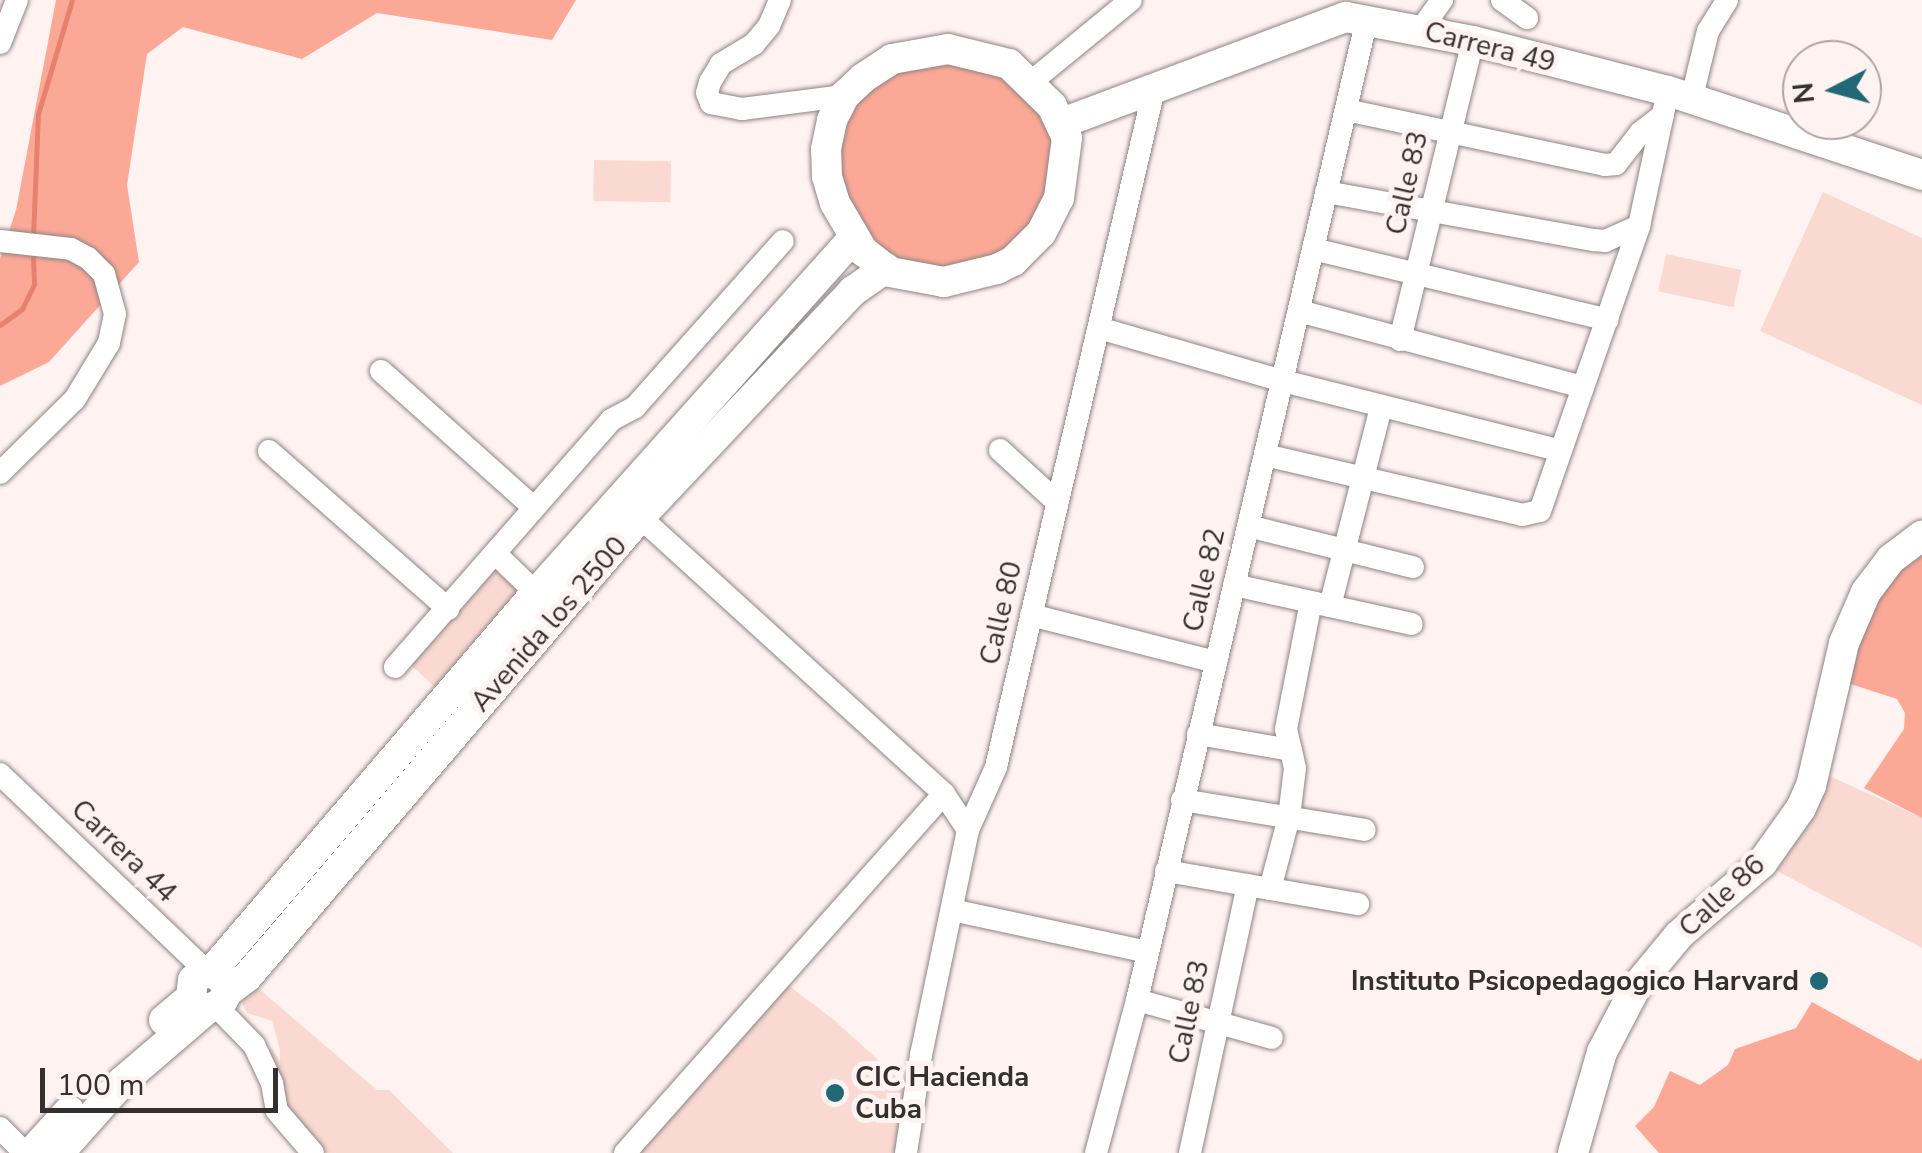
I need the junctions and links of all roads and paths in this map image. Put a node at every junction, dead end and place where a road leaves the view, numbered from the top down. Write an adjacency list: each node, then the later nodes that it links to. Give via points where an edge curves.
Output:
1 (17, 0): 11 (street)
2 (780, 0): 14 (street, via 754,44 716,73 707,93 712,103 742,110)
3 (1131, 0): 12 (street)
4 (1442, 0): 9 (street)
5 (1502, 0): 7 (street)
6 (1726, 0): 15 (street)
7 (1527, 18)
8 (1367, 19): 9 (main road, Carrera 49); 13 (main road, Carrera 49, via 1346,17); 16 (street, Calle 82)
9 (1421, 29): 10 (main road, Carrera 49)
10 (1473, 41): 15 (main road, Carrera 49); 18 (street, Calle 83)
11 (0, 43)
12 (1031, 82): 14 (main road, via 1009,64 948,49 892,60); 17 (main road)
13 (1155, 85): 17 (main road, Carrera 49); 31 (street, Calle 80)
14 (844, 96): 23 (main road, via 826,149 827,176)
15 (1674, 101): 18 (street, via 1616,164); 19 (main road, Carrera 49); 22 (street)
16 (1346, 110): 18 (street); 20 (street, Calle 82)
17 (1062, 123): 27 (main road, via 1068,138 1060,198 1041,233 1013,261 983,276 944,282)
18 (1450, 131): 21 (street, Calle 83)
19 (1922, 175)
20 (1326, 192): 21 (street); 26 (street, Calle 82)
21 (1430, 212): 22 (street, via 1605,241); 28 (street, Calle 83)
22 (1639, 226): 30 (street)
23 (852, 238): 27 (main road); 52 (main road, Avenida los 2500)
24 (783, 241): 44 (street, via 635,408 611,420)
25 (20, 244): 41 (street, via 88,258 112,296 112,329 76,400)
26 (1313, 249): 28 (street); 29 (street, Calle 82)
27 (886, 268): 45 (main road, Avenida los 2500, via 853,291)
28 (1416, 276): 30 (street); 32 (street, Calle 83)
29 (1299, 310): 32 (street); 34 (street, Calle 82)
30 (1608, 320): 35 (street)
31 (1100, 328): 34 (street); 43 (street, Calle 80)
32 (1400, 340): 35 (street)
33 (381, 371): 44 (street)
34 (1283, 381): 36 (street); 40 (street, Calle 82)
35 (1583, 387): 38 (street)
36 (1381, 407): 38 (street); 42 (street, Calle 83)
37 (1000, 450): 43 (street)
38 (1558, 450): 42 (street, via 1540,510 1532,513)
39 (269, 452): 54 (street)
40 (1265, 455): 42 (street); 46 (street, Calle 82)
41 (0, 473)
42 (1362, 479): 48 (street, Calle 83)
43 (1057, 502): 55 (street, Calle 80)
44 (534, 508): 49 (street)
45 (640, 518): 62 (street); 72 (main road, Avenida los 2500, via 248,977)
46 (1248, 526): 48 (street); 51 (street, Calle 82)
47 (1922, 536): 84 (main road, Calle 86, via 1891,559 1866,592 1844,643 1801,808 1762,863 1678,935 1636,987 1602,1052)
48 (1345, 550): 50 (street); 53 (street, Calle 83)
49 (494, 554): 52 (street); 54 (street)
50 (1414, 567)
51 (1234, 586): 53 (street); 57 (street, Calle 82)
52 (536, 593): 72 (main road, Avenida los 2500)
53 (1321, 604): 56 (street); 60 (street, Calle 83, via 1286,729)
54 (448, 609): 58 (street)
55 (1032, 615): 57 (street); 65 (street, Calle 80, via 996,767)
56 (1412, 624)
57 (1216, 662): 59 (street, Calle 82)
58 (395, 667)
59 (1198, 734): 60 (street); 63 (street, Calle 82)
60 (1291, 750): 64 (street, Calle 83)
61 (0, 774): 72 (street, Carrera 44)
62 (944, 794): 65 (street); 80 (street)
63 (1182, 800): 64 (street); 67 (street, Calle 82)
64 (1288, 818): 66 (street); 68 (street, Calle 83)
65 (968, 830): 70 (street, Calle 80)
66 (1366, 830)
67 (1166, 871): 68 (street); 71 (street, Calle 82)
68 (1259, 887): 69 (street); 74 (street, Calle 83)
69 (1358, 904)
70 (952, 910): 71 (street); 81 (street, Calle 80)
71 (1148, 952): 73 (street, Calle 82)
72 (214, 996): 77 (main road, Avenida los 2500, via 111,1066); 78 (main road, Avenida los 2500, via 123,1081); 79 (street, Carrera 44, via 254,1045 277,1111)
73 (1136, 1000): 74 (street); 82 (street, Calle 82)
74 (1216, 1022): 75 (street); 83 (street, Calle 83)
75 (1272, 1038)
76 (0, 1128): 77 (street)
77 (28, 1153)
78 (59, 1153)
79 (314, 1153)
80 (626, 1153)
81 (906, 1153)
82 (1096, 1153)
83 (1190, 1153)
84 (1573, 1153)

